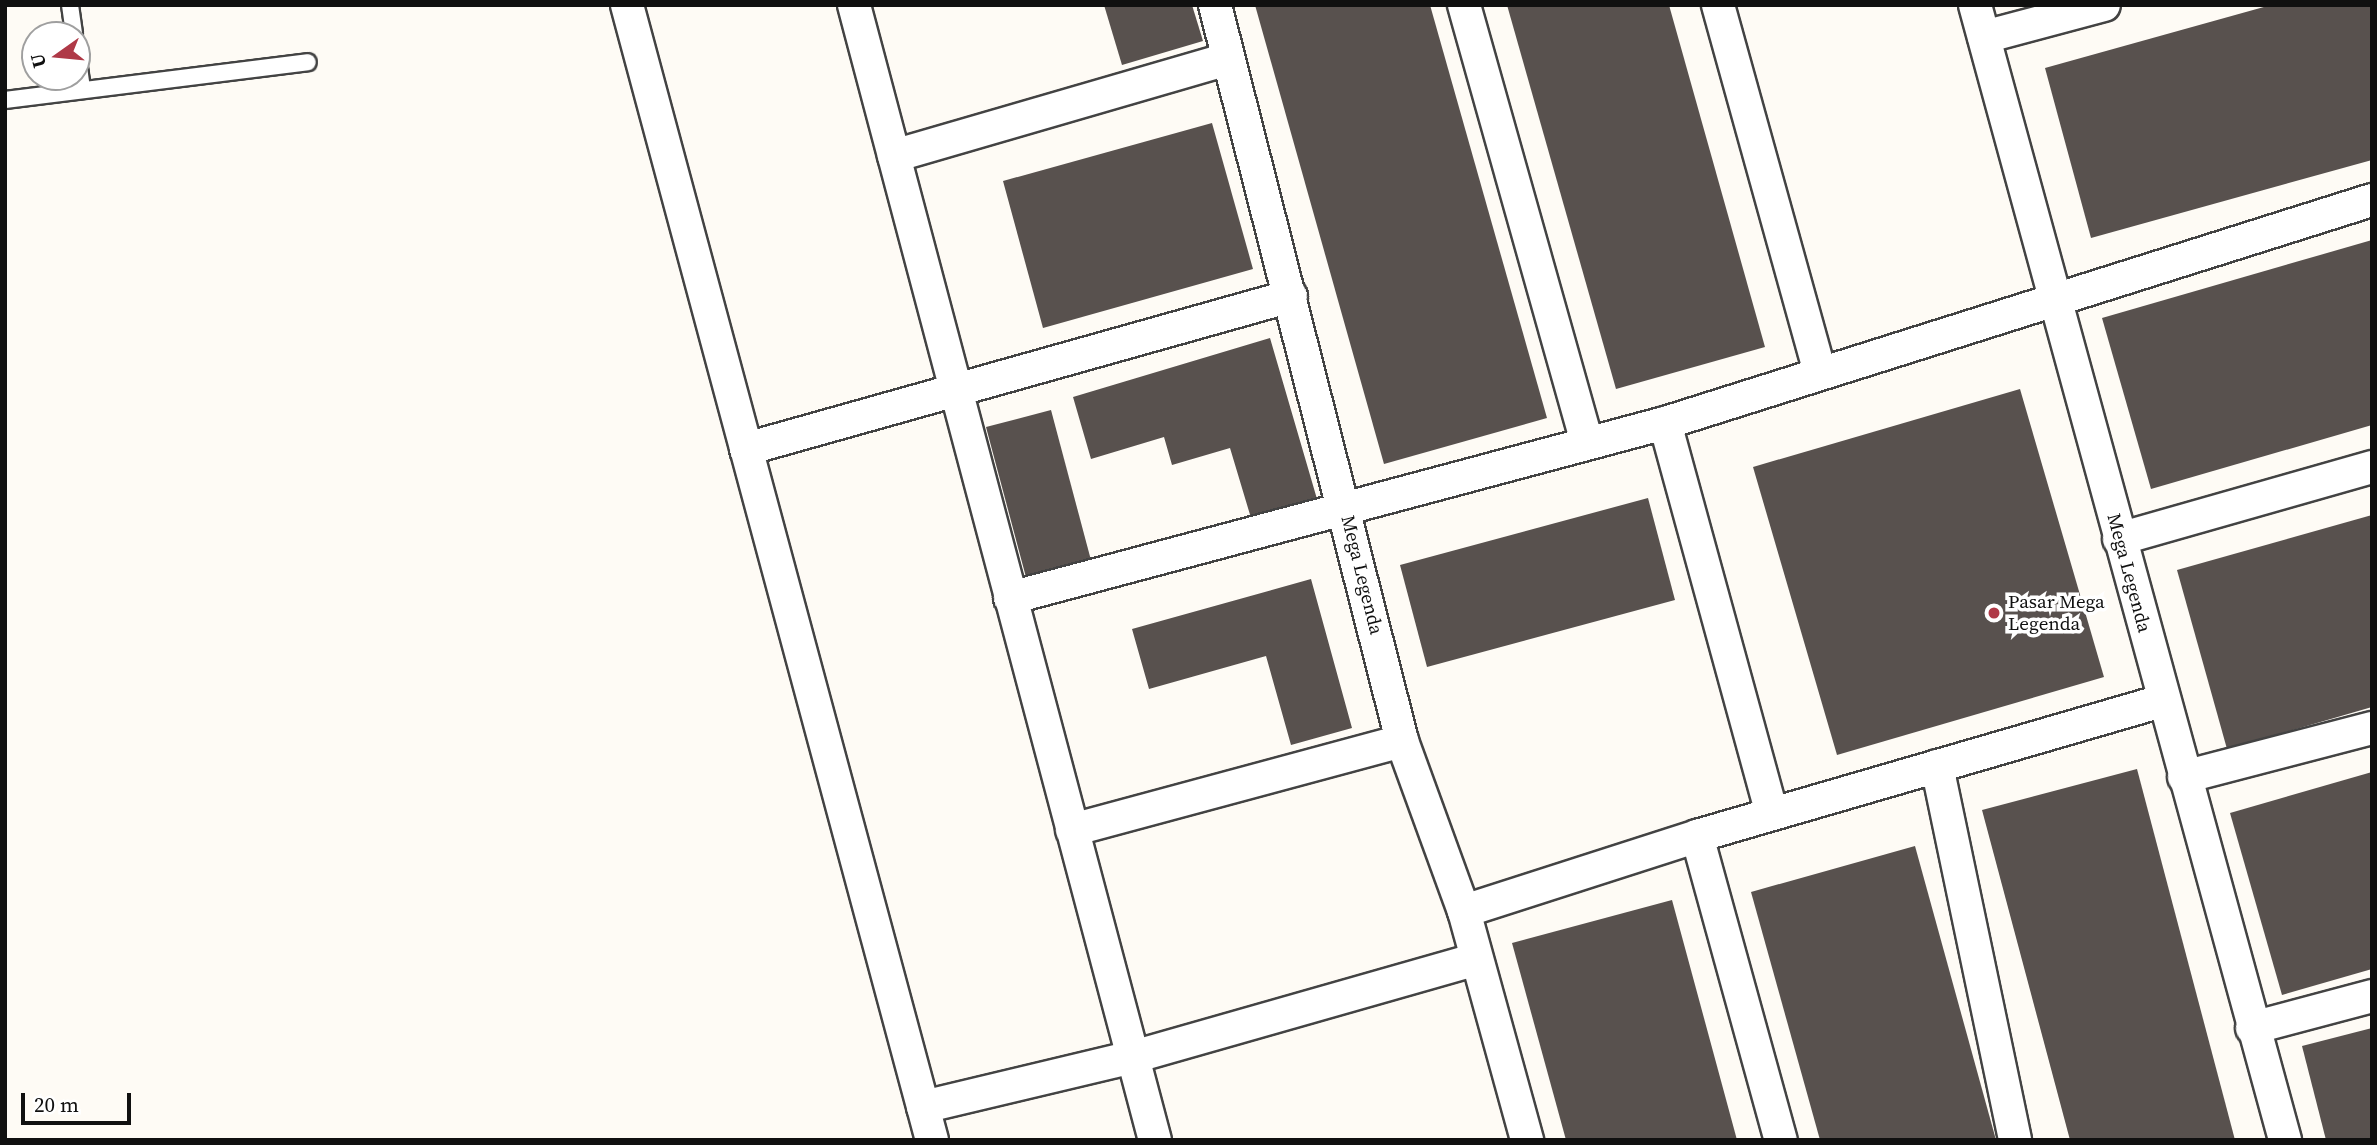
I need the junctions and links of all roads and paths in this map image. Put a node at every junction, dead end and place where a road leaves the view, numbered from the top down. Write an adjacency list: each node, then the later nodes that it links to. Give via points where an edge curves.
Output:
1 (627, 5): 22 (street)
2 (854, 5): 14 (street)
3 (1215, 5): 9 (street, Mega Legenda)
4 (1464, 5): 21 (street)
5 (1718, 5): 18 (street)
6 (1975, 5): 8 (street, Mega Legenda)
7 (2104, 5): 8 (street)
8 (1983, 37): 17 (street, Mega Legenda)
9 (1228, 59): 14 (street); 16 (street, Mega Legenda)
10 (308, 62): 11 (lane)
11 (91, 87)
12 (63, 91): 13 (lane)
13 (5, 100)
14 (894, 156): 19 (street)
15 (2372, 200): 17 (street)
16 (1291, 296): 19 (street); 24 (street, Mega Legenda)
17 (2052, 298): 18 (street); 25 (street, Mega Legenda)
18 (1820, 373): 20 (street)
19 (956, 392): 22 (street); 26 (street)
20 (1665, 423): 21 (street); 32 (street)
21 (1587, 443): 24 (street)
22 (746, 449): 40 (street)
23 (2372, 467): 25 (street)
24 (1346, 509): 26 (street); 29 (street, Mega Legenda)
25 (2119, 539): 27 (street, Mega Legenda)
26 (1010, 598): 33 (street)
27 (2163, 701): 30 (street); 31 (street, Mega Legenda)
28 (2372, 728): 31 (street)
29 (1402, 741): 33 (street); 35 (street, Mega Legenda)
30 (1937, 766): 32 (street); 45 (street)
31 (2184, 777): 38 (street, Mega Legenda)
32 (1772, 814): 34 (street)
33 (1072, 830): 39 (street)
34 (1698, 836): 35 (street); 44 (street)
35 (1464, 911): 36 (street, Mega Legenda)
36 (1474, 960): 39 (street); 43 (street, Mega Legenda)
37 (2372, 996): 38 (street)
38 (2252, 1028): 46 (street, Mega Legenda)
39 (1133, 1057): 40 (street); 42 (street)
40 (923, 1107): 41 (street)
41 (932, 1140)
42 (1156, 1140)
43 (1527, 1140)
44 (1780, 1140)
45 (2015, 1140)
46 (2285, 1140)

